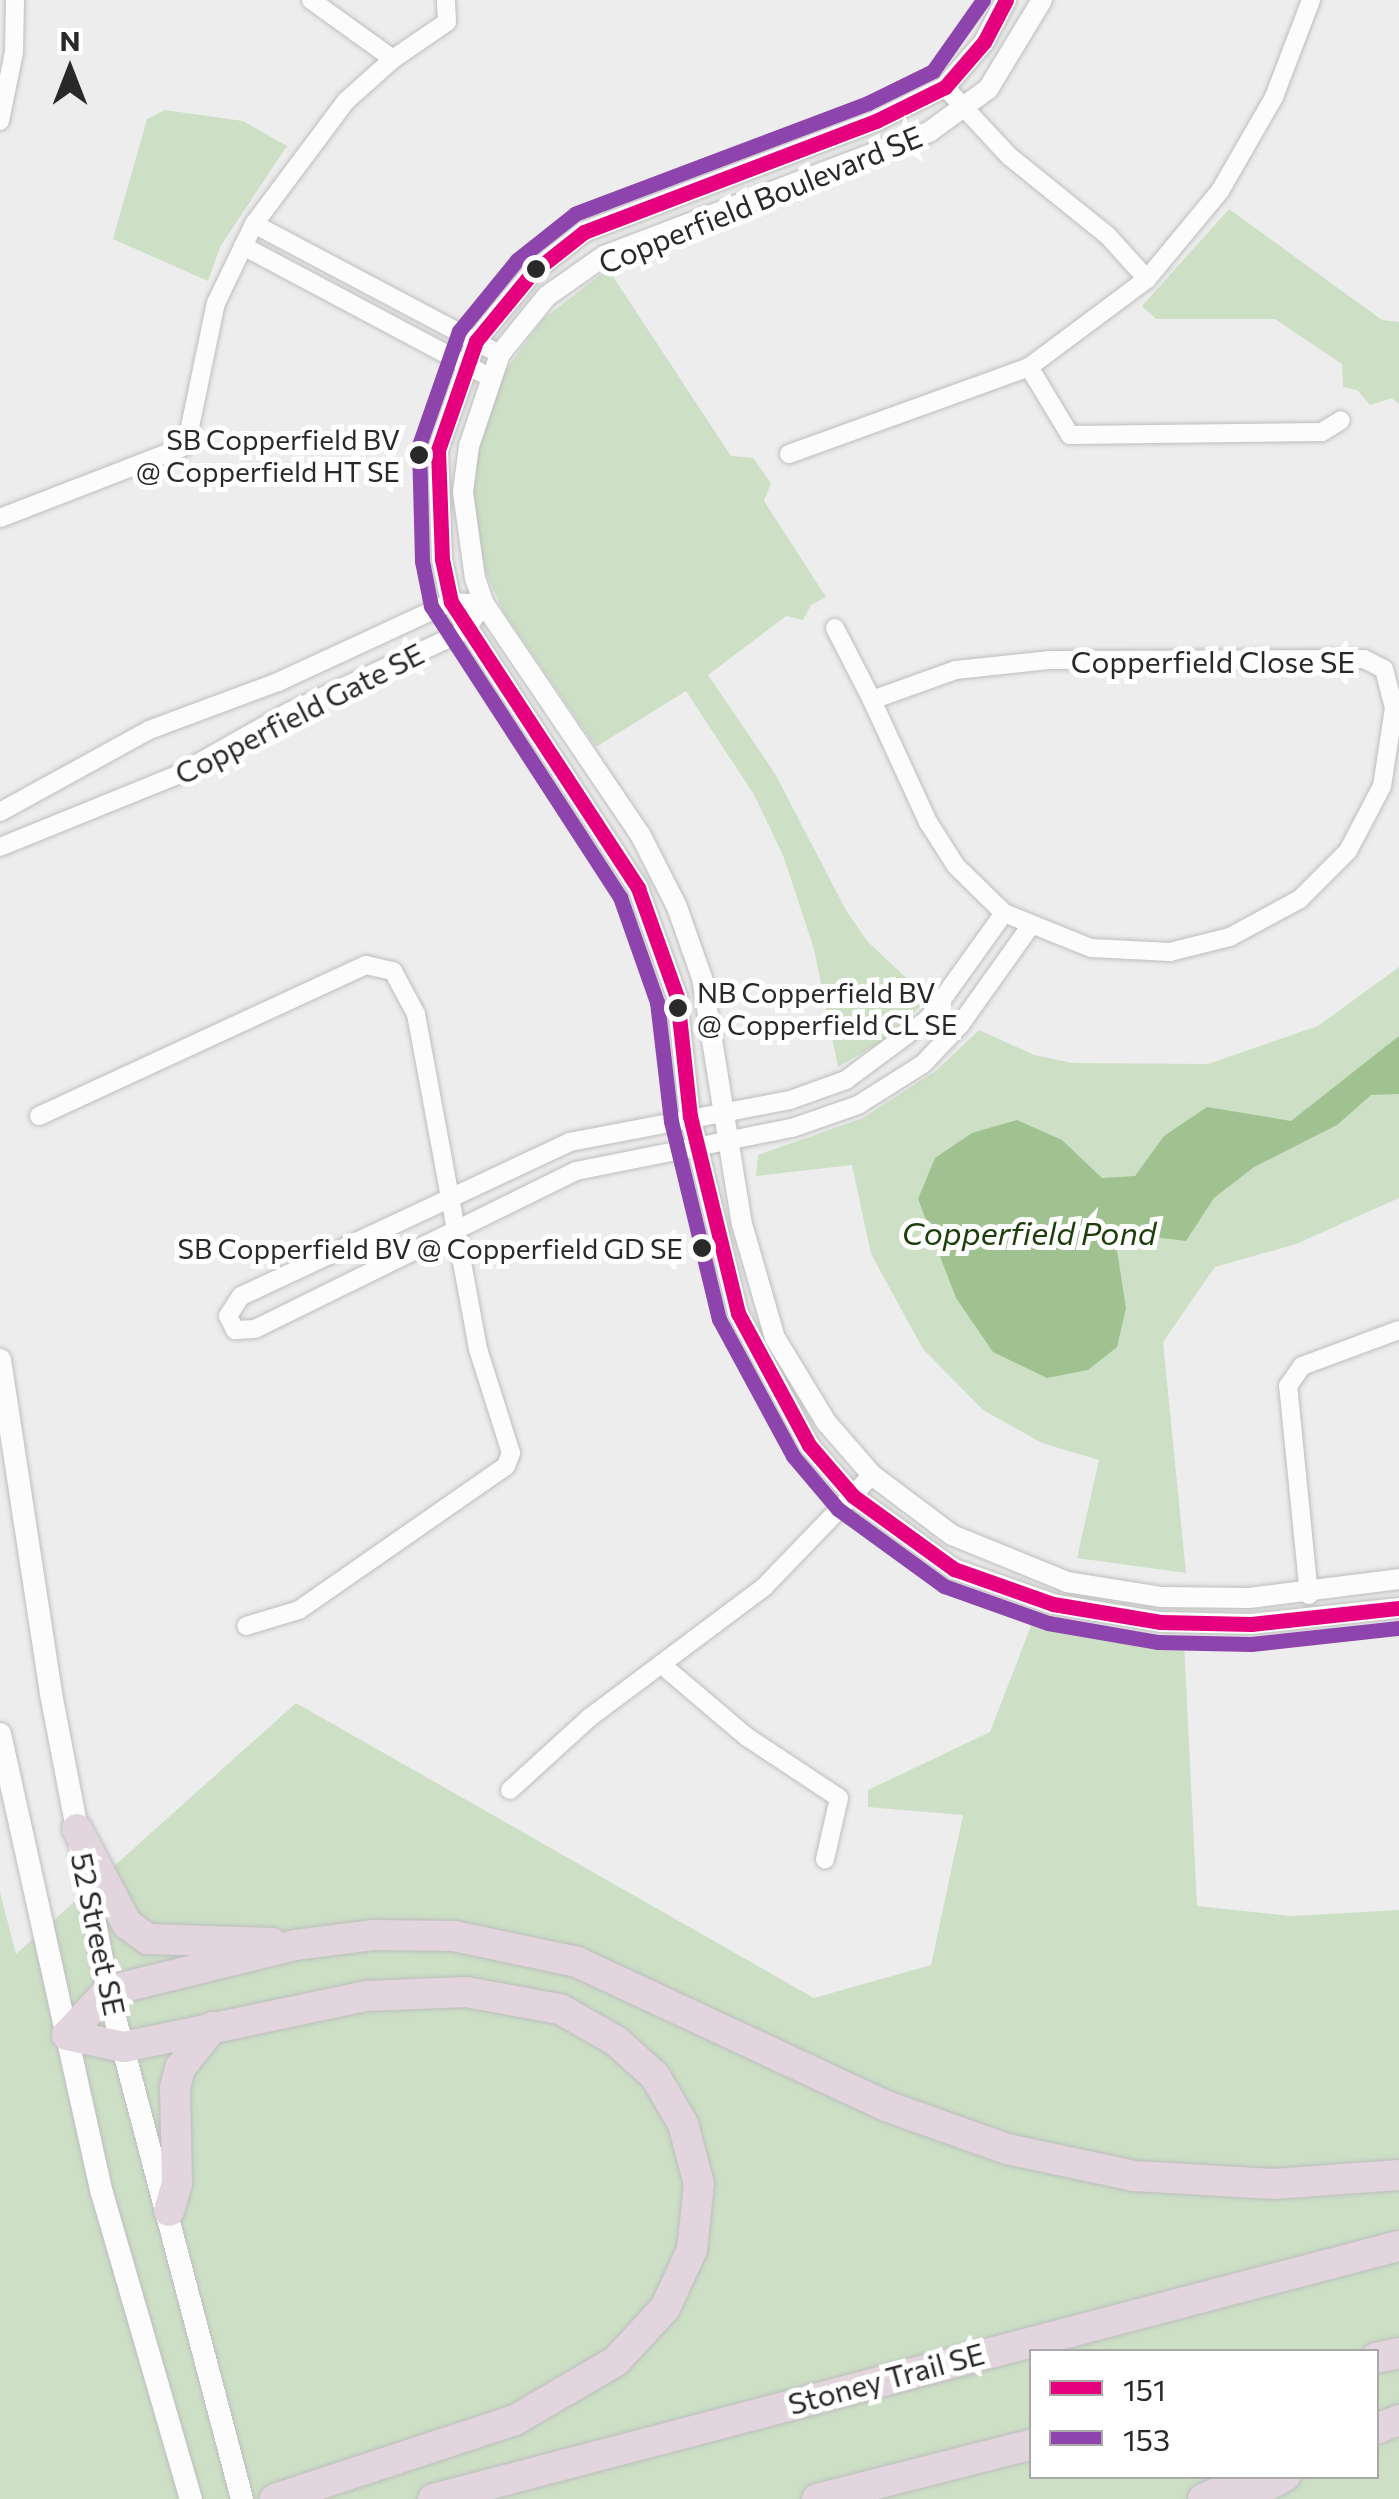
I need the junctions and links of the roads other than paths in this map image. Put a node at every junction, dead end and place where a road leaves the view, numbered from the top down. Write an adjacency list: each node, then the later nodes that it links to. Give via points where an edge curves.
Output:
1 (14, 0): 10 (street, via 14,52)
2 (311, 0): 7 (street)
3 (446, 0): 7 (street, via 447,22)
4 (1006, 0): 8 (street, Copperfield Boulevard SE, via 984,42)
5 (1042, 0): 9 (street, Copperfield Boulevard SE, via 1010,58)
6 (1311, 0): 13 (street, via 1274,96 1220,191)
7 (392, 58): 11 (street, via 346,100)
8 (945, 87): 9 (street); 16 (street, Copperfield Boulevard SE, via 876,121 584,232 532,273)
9 (966, 108): 13 (street); 17 (street, Copperfield Boulevard SE, via 889,150 604,256 547,296)
10 (0, 121)
11 (254, 224): 12 (street); 14 (street)
12 (243, 246): 15 (street); 23 (street, via 211,320 186,446)
13 (1148, 279): 19 (street)
14 (362, 283): 15 (street); 16 (street)
15 (349, 305): 18 (street)
16 (476, 341): 17 (street); 18 (street, Copperfield Boulevard SE)
17 (500, 354): 20 (street, Copperfield Boulevard SE)
18 (464, 366): 20 (street); 24 (street, Copperfield Boulevard SE, via 438,450 436,490)
19 (1028, 367): 21 (street, via 1070,435 1322,432); 22 (street)
20 (489, 377): 25 (street, Copperfield Boulevard SE, via 462,492)
21 (1341, 420)
22 (788, 454)
23 (0, 518)
24 (451, 602): 25 (street, Copperfield Gate SE); 27 (street, Copperfield Boulevard SE); 29 (street, Copperfield Gate SE, via 278,682 149,730)
25 (484, 604): 27 (street); 30 (street, Copperfield Boulevard SE)
26 (835, 628): 28 (street)
27 (465, 631): 31 (street, Copperfield Boulevard SE); 32 (street, Copperfield Gate SE, via 289,712 177,775)
28 (872, 700): 33 (street, Copperfield Close SE, via 928,822 956,866); 34 (street, Copperfield Close SE, via 956,670 1050,660 1364,659 1384,670 1394,708 1382,786 1348,851 1300,900 1230,937 1170,952 1091,948)
29 (0, 812)
30 (634, 824): 31 (street); 35 (street, Copperfield Boulevard SE, via 677,907 702,978)
31 (611, 841): 37 (street, Copperfield Boulevard SE, via 638,888 677,997)
32 (0, 847)
33 (1004, 914): 34 (street, Copperfield Close SE); 35 (street, via 908,1040 846,1080 790,1100)
34 (1029, 928): 38 (street, via 924,1064 858,1105)
35 (724, 1111): 37 (street); 38 (street, Copperfield Boulevard SE)
36 (38, 1116): 40 (street, via 366,965 393,970 416,1014)
37 (690, 1116): 39 (street, Copperfield Boulevard SE); 40 (street, via 570,1142)
38 (729, 1140): 39 (street); 44 (street, Copperfield Boulevard SE, via 742,1224 774,1338 826,1422)
39 (696, 1146): 41 (street, via 576,1171); 45 (street, Copperfield Boulevard SE, via 738,1313 809,1445)
40 (450, 1195): 41 (street); 41 (street, via 240,1296 228,1316 236,1330 254,1329)
41 (455, 1229): 49 (street, via 478,1350 511,1453 506,1466 299,1610)
42 (1399, 1330): 47 (street, via 1302,1366 1288,1386)
43 (0, 1360): 53 (main road, 52 Street SE)
44 (872, 1475): 45 (street); 47 (street, Copperfield Boulevard SE, via 952,1535 1068,1582 1162,1598)
45 (853, 1496): 48 (street, Copperfield Boulevard SE, via 954,1569 1073,1608 1161,1622 1251,1624); 50 (street, via 764,1587)
46 (1399, 1579): 47 (street, Copperfield Boulevard SE)
47 (1309, 1595)
48 (1399, 1608)
49 (246, 1626)
50 (662, 1665): 52 (street, via 589,1718); 54 (street, via 747,1737 839,1798)
51 (0, 1734): 58 (main road, 52 Street SE)
52 (510, 1790)
53 (77, 1829): 55 (highway, via 127,1924 148,1939); 56 (main road, 52 Street SE)
54 (825, 1859)
55 (295, 1946): 56 (highway); 60 (highway, via 374,1935 454,1936 577,1962 886,2106 1007,2149 1134,2176 1274,2184)
56 (108, 1991): 58 (highway); 59 (main road, 52 Street SE)
57 (213, 2027): 59 (highway); 61 (highway, via 180,2068 175,2088 177,2183); 68 (highway, via 367,1996 466,1992 560,2010 616,2040 656,2076 683,2124 699,2184 685,2264 665,2308 616,2362 515,2420)
58 (67, 2035): 59 (highway); 66 (main road, 52 Street SE, via 102,2193)
59 (124, 2047): 61 (main road, 52 Street SE)
60 (1399, 2175)
61 (169, 2212): 67 (main road, 52 Street SE)
62 (1399, 2246): 69 (highway, Stoney Trail SE)
63 (1029, 2445): 70 (highway)
64 (1247, 2479): 71 (highway)
65 (1279, 2479): 72 (highway)
66 (191, 2499)
67 (242, 2499)
68 (275, 2499)
69 (433, 2499)
70 (817, 2499)
71 (1204, 2499)
72 (1242, 2499)

